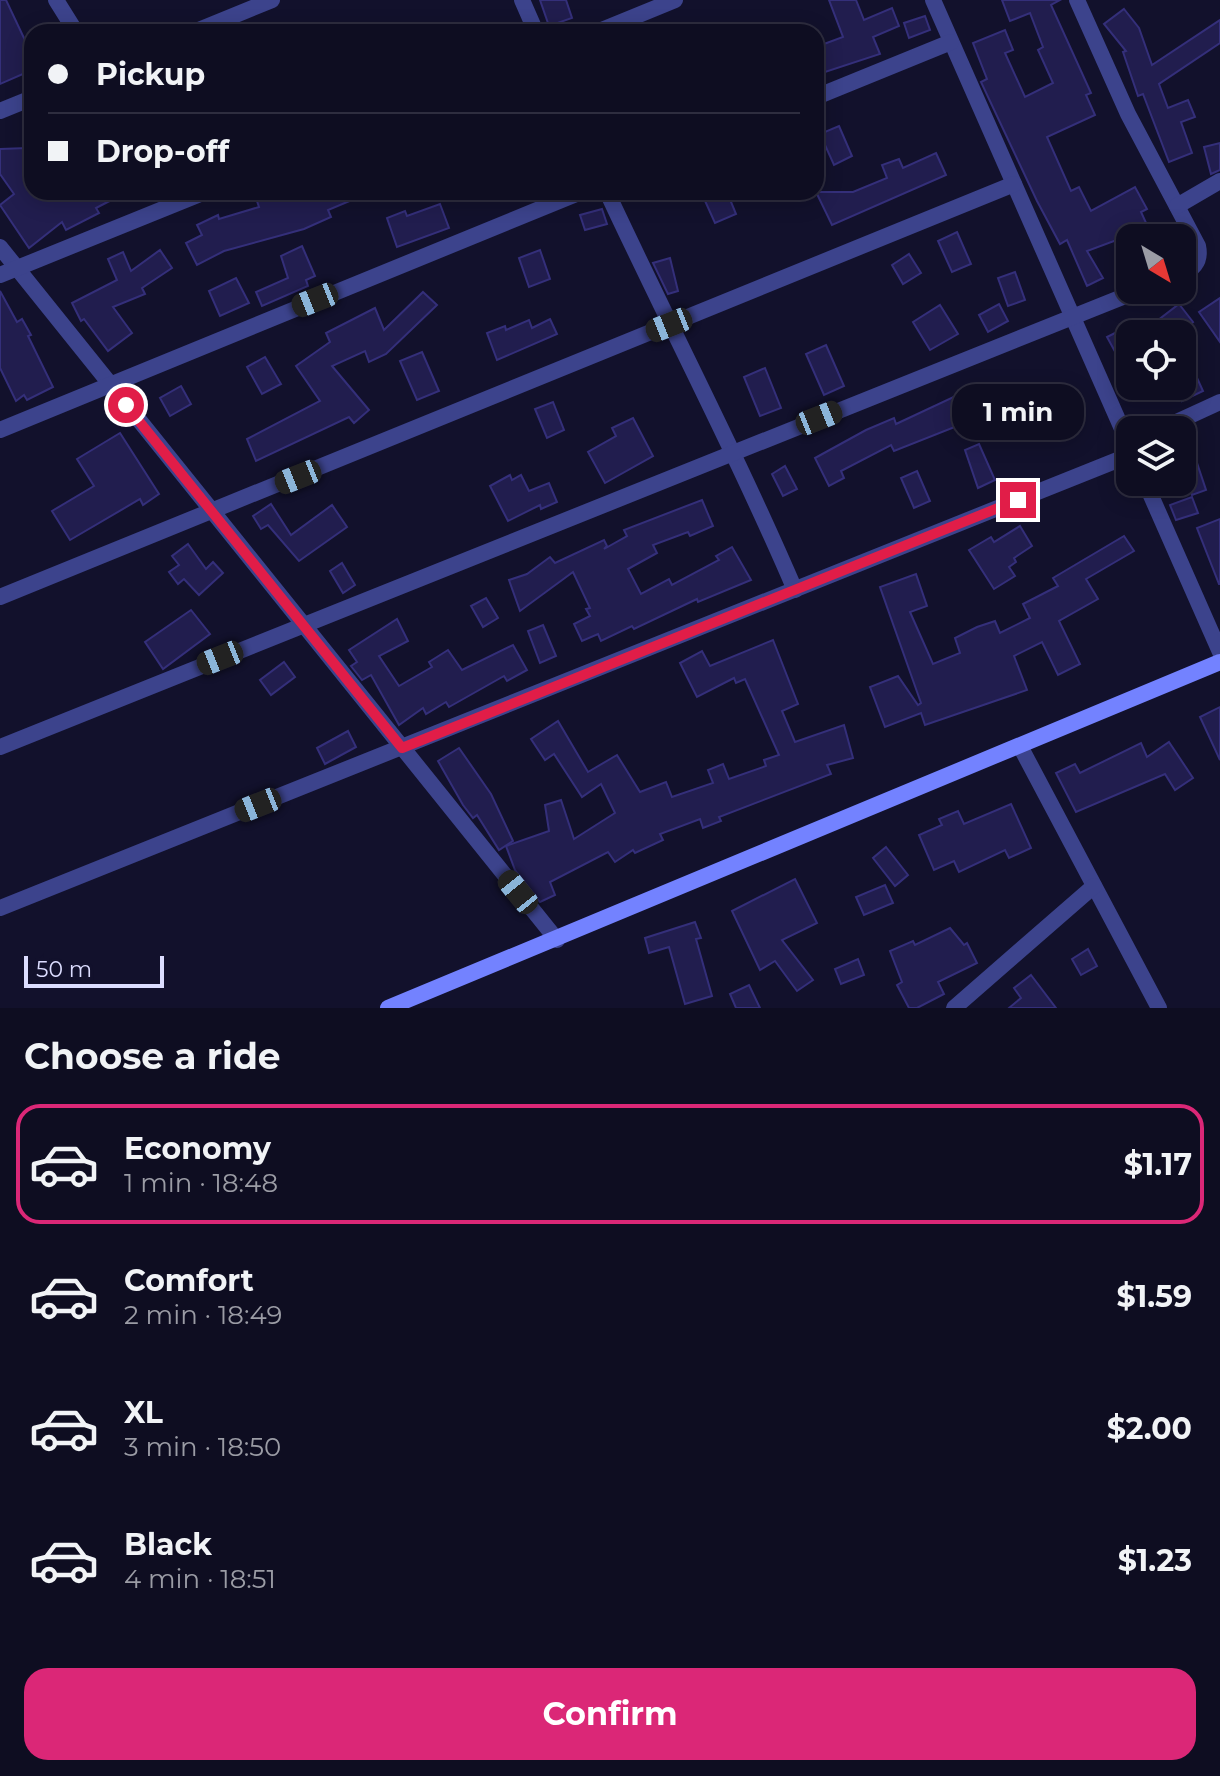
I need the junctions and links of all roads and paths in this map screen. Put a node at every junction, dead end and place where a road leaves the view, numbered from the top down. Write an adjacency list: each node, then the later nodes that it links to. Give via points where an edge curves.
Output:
1 (56, 0): 7 (street)
2 (272, 0): 8 (street)
3 (522, 0): 9 (street)
4 (675, 0): 10 (street)
5 (933, 0): 11 (street)
6 (1077, 0): 20 (street)
7 (71, 24)
8 (214, 24)
9 (532, 24)
10 (616, 24)
11 (951, 42): 12 (street); 16 (street)
12 (824, 94)
13 (24, 101): 14 (street)
14 (0, 111)
15 (1220, 181): 20 (street)
16 (1014, 184): 28 (street); 29 (street)
17 (185, 200): 25 (street)
18 (561, 200): 30 (street)
19 (611, 200): 29 (street)
20 (1177, 206): 21 (street)
21 (1185, 224)
22 (1196, 246): 24 (street, via 1201,257)
23 (0, 247): 25 (street)
24 (1196, 265)
25 (17, 269): 26 (street); 30 (street)
26 (0, 275)
27 (1116, 300): 28 (street)
28 (1072, 317): 32 (street); 35 (street)
29 (669, 325): 35 (street); 38 (street)
30 (109, 383): 34 (street); 38 (street)
31 (1220, 402): 33 (street)
32 (1116, 416)
33 (1190, 416)
34 (0, 430)
35 (735, 451): 39 (street); 41 (street)
36 (1116, 453): 39 (street)
37 (1151, 496): 42 (street)
38 (213, 512): 40 (street); 41 (street)
39 (795, 590): 46 (street)
40 (0, 597)
41 (302, 624): 45 (street); 46 (street)
42 (1220, 652)
43 (1220, 662): 44 (main road)
44 (1020, 746): 47 (street); 49 (main road)
45 (0, 747)
46 (402, 748): 48 (street); 49 (street)
47 (1094, 886): 51 (street); 52 (street)
48 (0, 908)
49 (557, 940): 50 (main road)
50 (388, 1008)
51 (954, 1008)
52 (1159, 1008)

